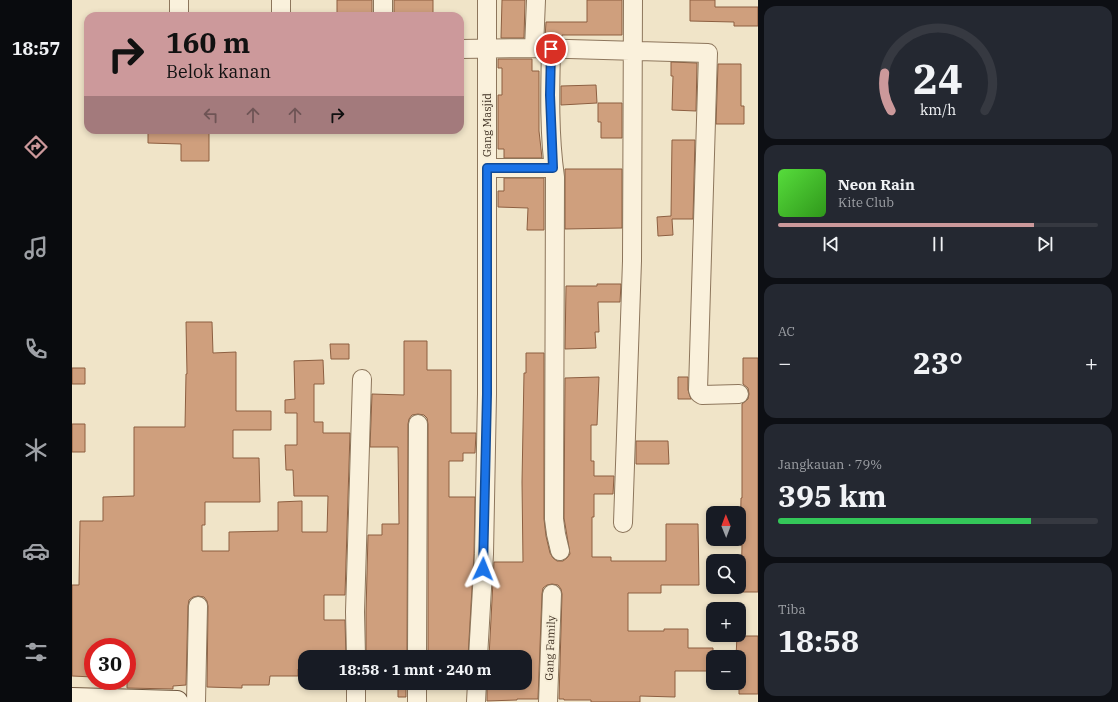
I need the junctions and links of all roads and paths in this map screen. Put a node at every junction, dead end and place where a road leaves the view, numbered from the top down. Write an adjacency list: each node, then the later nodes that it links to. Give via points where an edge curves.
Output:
1 (179, 0): 7 (street)
2 (281, 0): 8 (street)
3 (383, 0): 9 (street)
4 (487, 0): 11 (street, Gang Masjid)
5 (536, 0): 12 (street)
6 (633, 0): 13 (street)
7 (179, 12)
8 (281, 12)
9 (383, 12)
10 (464, 49): 11 (street)
11 (487, 49): 12 (street); 14 (street, Gang Masjid)
12 (543, 49): 13 (street); 15 (street, via 550,95)
13 (632, 51): 17 (street, via 708,54 698,390 702,395); 19 (street, via 632,261)
14 (487, 168): 15 (street); 25 (street, Gang Masjid, via 487,394 484,554)
15 (553, 168): 20 (street, via 554,519)
16 (362, 379): 23 (street)
17 (739, 394)
18 (418, 424): 24 (street)
19 (623, 523)
20 (560, 551)
21 (552, 594): 37 (street, Gang Family)
22 (198, 606): 33 (street)
23 (356, 650)
24 (417, 650)
25 (478, 650)
26 (356, 690): 34 (street)
27 (417, 690): 35 (street)
28 (477, 690): 36 (street)
29 (72, 699): 30 (street)
30 (102, 701): 31 (street)
31 (144, 702): 32 (street)
32 (177, 702)
33 (196, 702)
34 (356, 702)
35 (417, 702)
36 (476, 702)
37 (548, 702)

